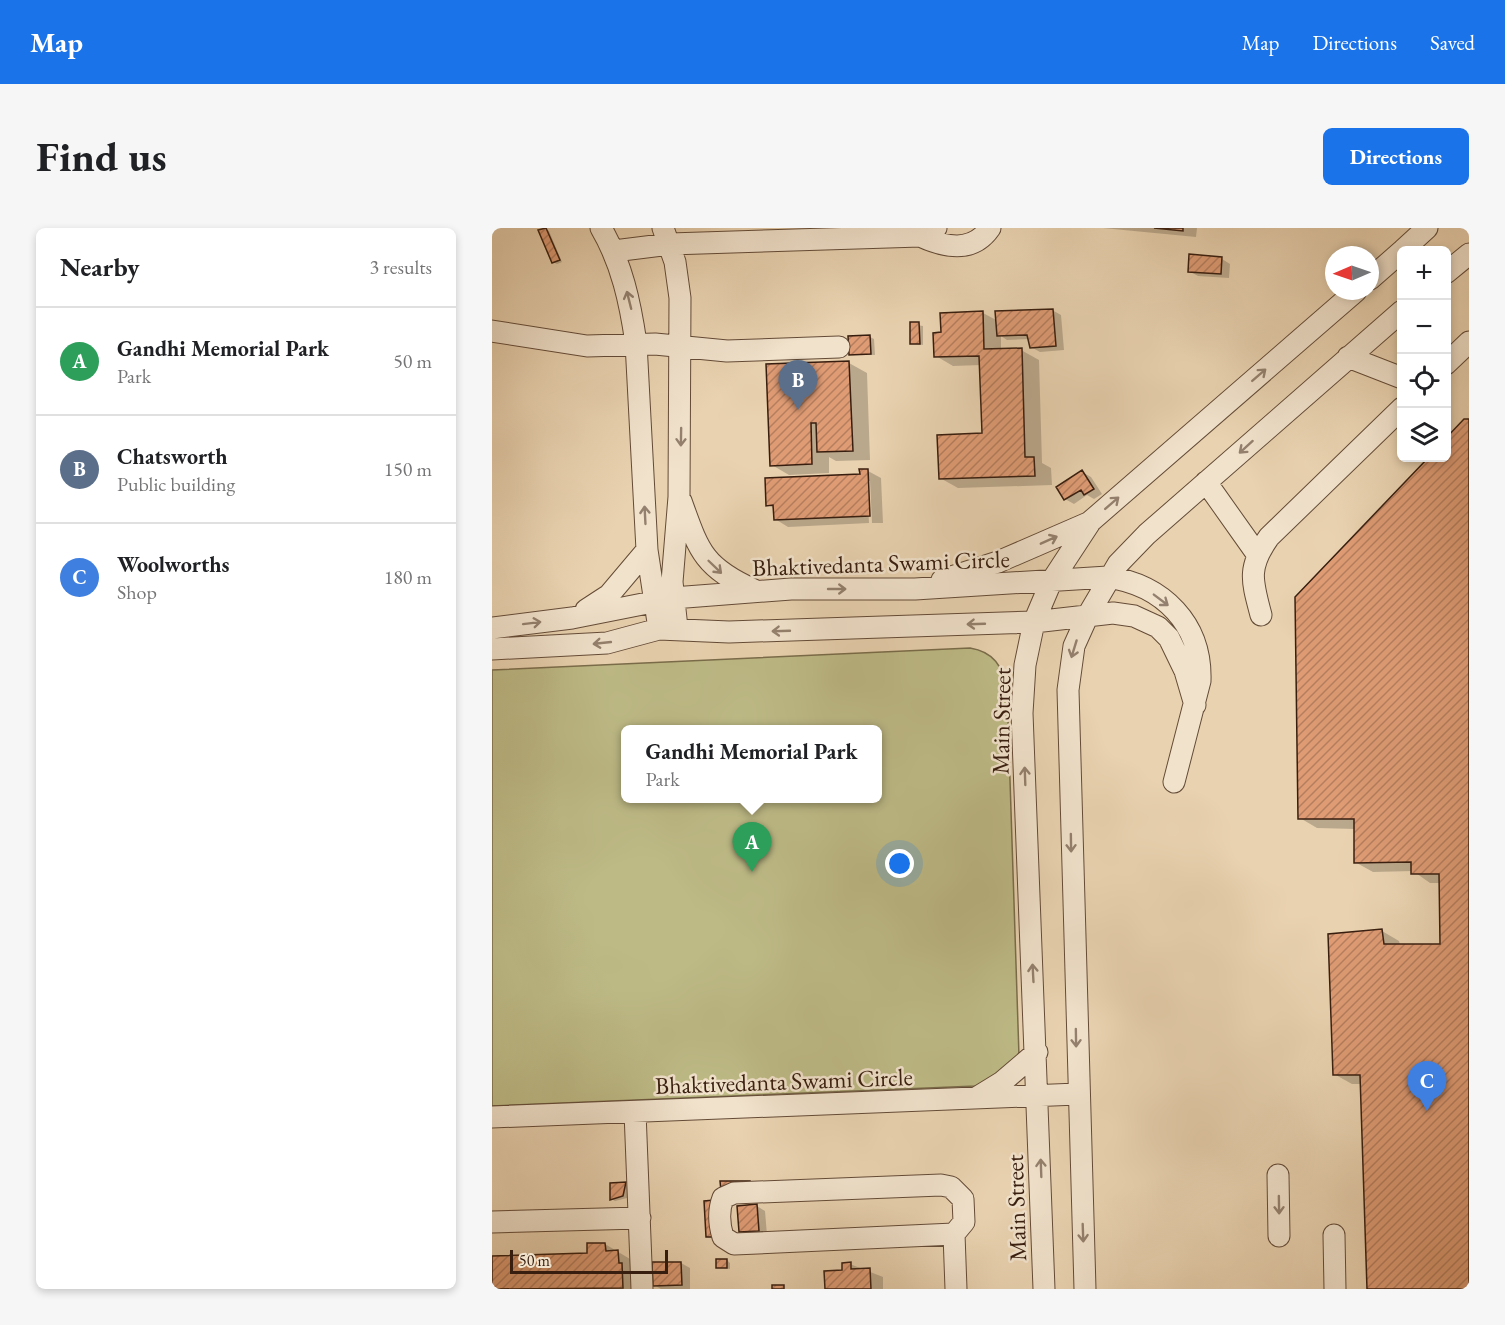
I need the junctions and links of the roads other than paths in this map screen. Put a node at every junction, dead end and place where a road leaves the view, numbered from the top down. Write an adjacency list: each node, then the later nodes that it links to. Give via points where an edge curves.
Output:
1 (601, 228): 8 (street)
2 (990, 228): 4 (street, via 980,239 957,247 936,244)
3 (1427, 228): 7 (street)
4 (928, 232): 5 (street)
5 (880, 233): 6 (street)
6 (667, 236): 8 (street); 18 (street, via 680,298)
7 (1407, 246)
8 (614, 251): 17 (street, one-way to 8)
9 (1469, 254): 11 (street)
10 (1397, 255): 12 (street)
11 (1451, 269)
12 (1379, 271)
13 (1346, 300): 26 (street, Main Street, one-way to 13)
14 (1397, 314): 20 (street)
15 (492, 331): 17 (street, via 587,346)
16 (1469, 342): 21 (street)
17 (636, 343): 18 (street); 27 (street, one-way to 17)
18 (681, 346): 19 (street, via 728,351); 25 (street, one-way to 25)
19 (839, 347)
20 (1347, 357): 22 (street); 24 (street, one-way to 24)
21 (1451, 359)
22 (1397, 376)
23 (1397, 412): 28 (street, via 1269,537)
24 (1206, 482): 28 (street); 29 (street, via 1147,534)
25 (679, 497): 32 (street, one-way to 32, via 702,554 728,579); 33 (street)
26 (1092, 521): 30 (street, Main Street); 31 (street, one-way to 26, via 998,562)
27 (647, 550): 33 (street); 36 (street, via 609,596)
28 (1257, 554): 35 (street, via 1252,583)
29 (1108, 577): 30 (street, Bhaktivedanta Swami Circle); 34 (street); 41 (street, one-way to 41, via 1131,582 1155,594 1191,630 1201,664)
30 (1051, 582): 31 (street, Bhaktivedanta Swami Circle); 37 (street, Main Street)
31 (915, 589): 32 (street, Bhaktivedanta Swami Circle, one-way to 31)
32 (758, 592): 33 (street, Bhaktivedanta Swami Circle)
33 (664, 600): 36 (street, Bhaktivedanta Swami Circle); 39 (street)
34 (1088, 615): 37 (street); 41 (street, via 1134,616 1158,627 1178,654); 44 (street, one-way to 44, via 1074,646 1068,690)
35 (1261, 615)
36 (572, 618): 38 (street, Bhaktivedanta Swami Circle, one-way to 36)
37 (1034, 622): 39 (street, one-way to 39, via 729,632); 43 (street, Main Street, one-way to 37, via 1023,713 1025,665)
38 (492, 628)
39 (668, 629): 40 (street, one-way to 40, via 607,644)
40 (492, 649)
41 (1195, 705): 42 (street)
42 (1174, 782)
43 (1037, 1052): 45 (street, Main Street); 46 (street)
44 (1078, 1094): 45 (street, Bhaktivedanta Swami Circle); 58 (street, one-way to 58)
45 (1039, 1096): 46 (street, Bhaktivedanta Swami Circle); 57 (street, Main Street, one-way to 45)
46 (973, 1100): 47 (street, Bhaktivedanta Swami Circle)
47 (635, 1112): 48 (street, Bhaktivedanta Swami Circle); 50 (street)
48 (492, 1117)
49 (1278, 1175): 54 (street, one-way to 54)
50 (640, 1218): 51 (street); 55 (street)
51 (492, 1222)
52 (954, 1234): 52 (street, via 734,1244 723,1237 720,1204 728,1195 745,1192 940,1185 951,1187 963,1199 964,1222); 56 (street)
53 (1334, 1235): 59 (street)
54 (1279, 1236)
55 (642, 1289)
56 (956, 1289)
57 (1044, 1289)
58 (1085, 1289)
59 (1335, 1289)

